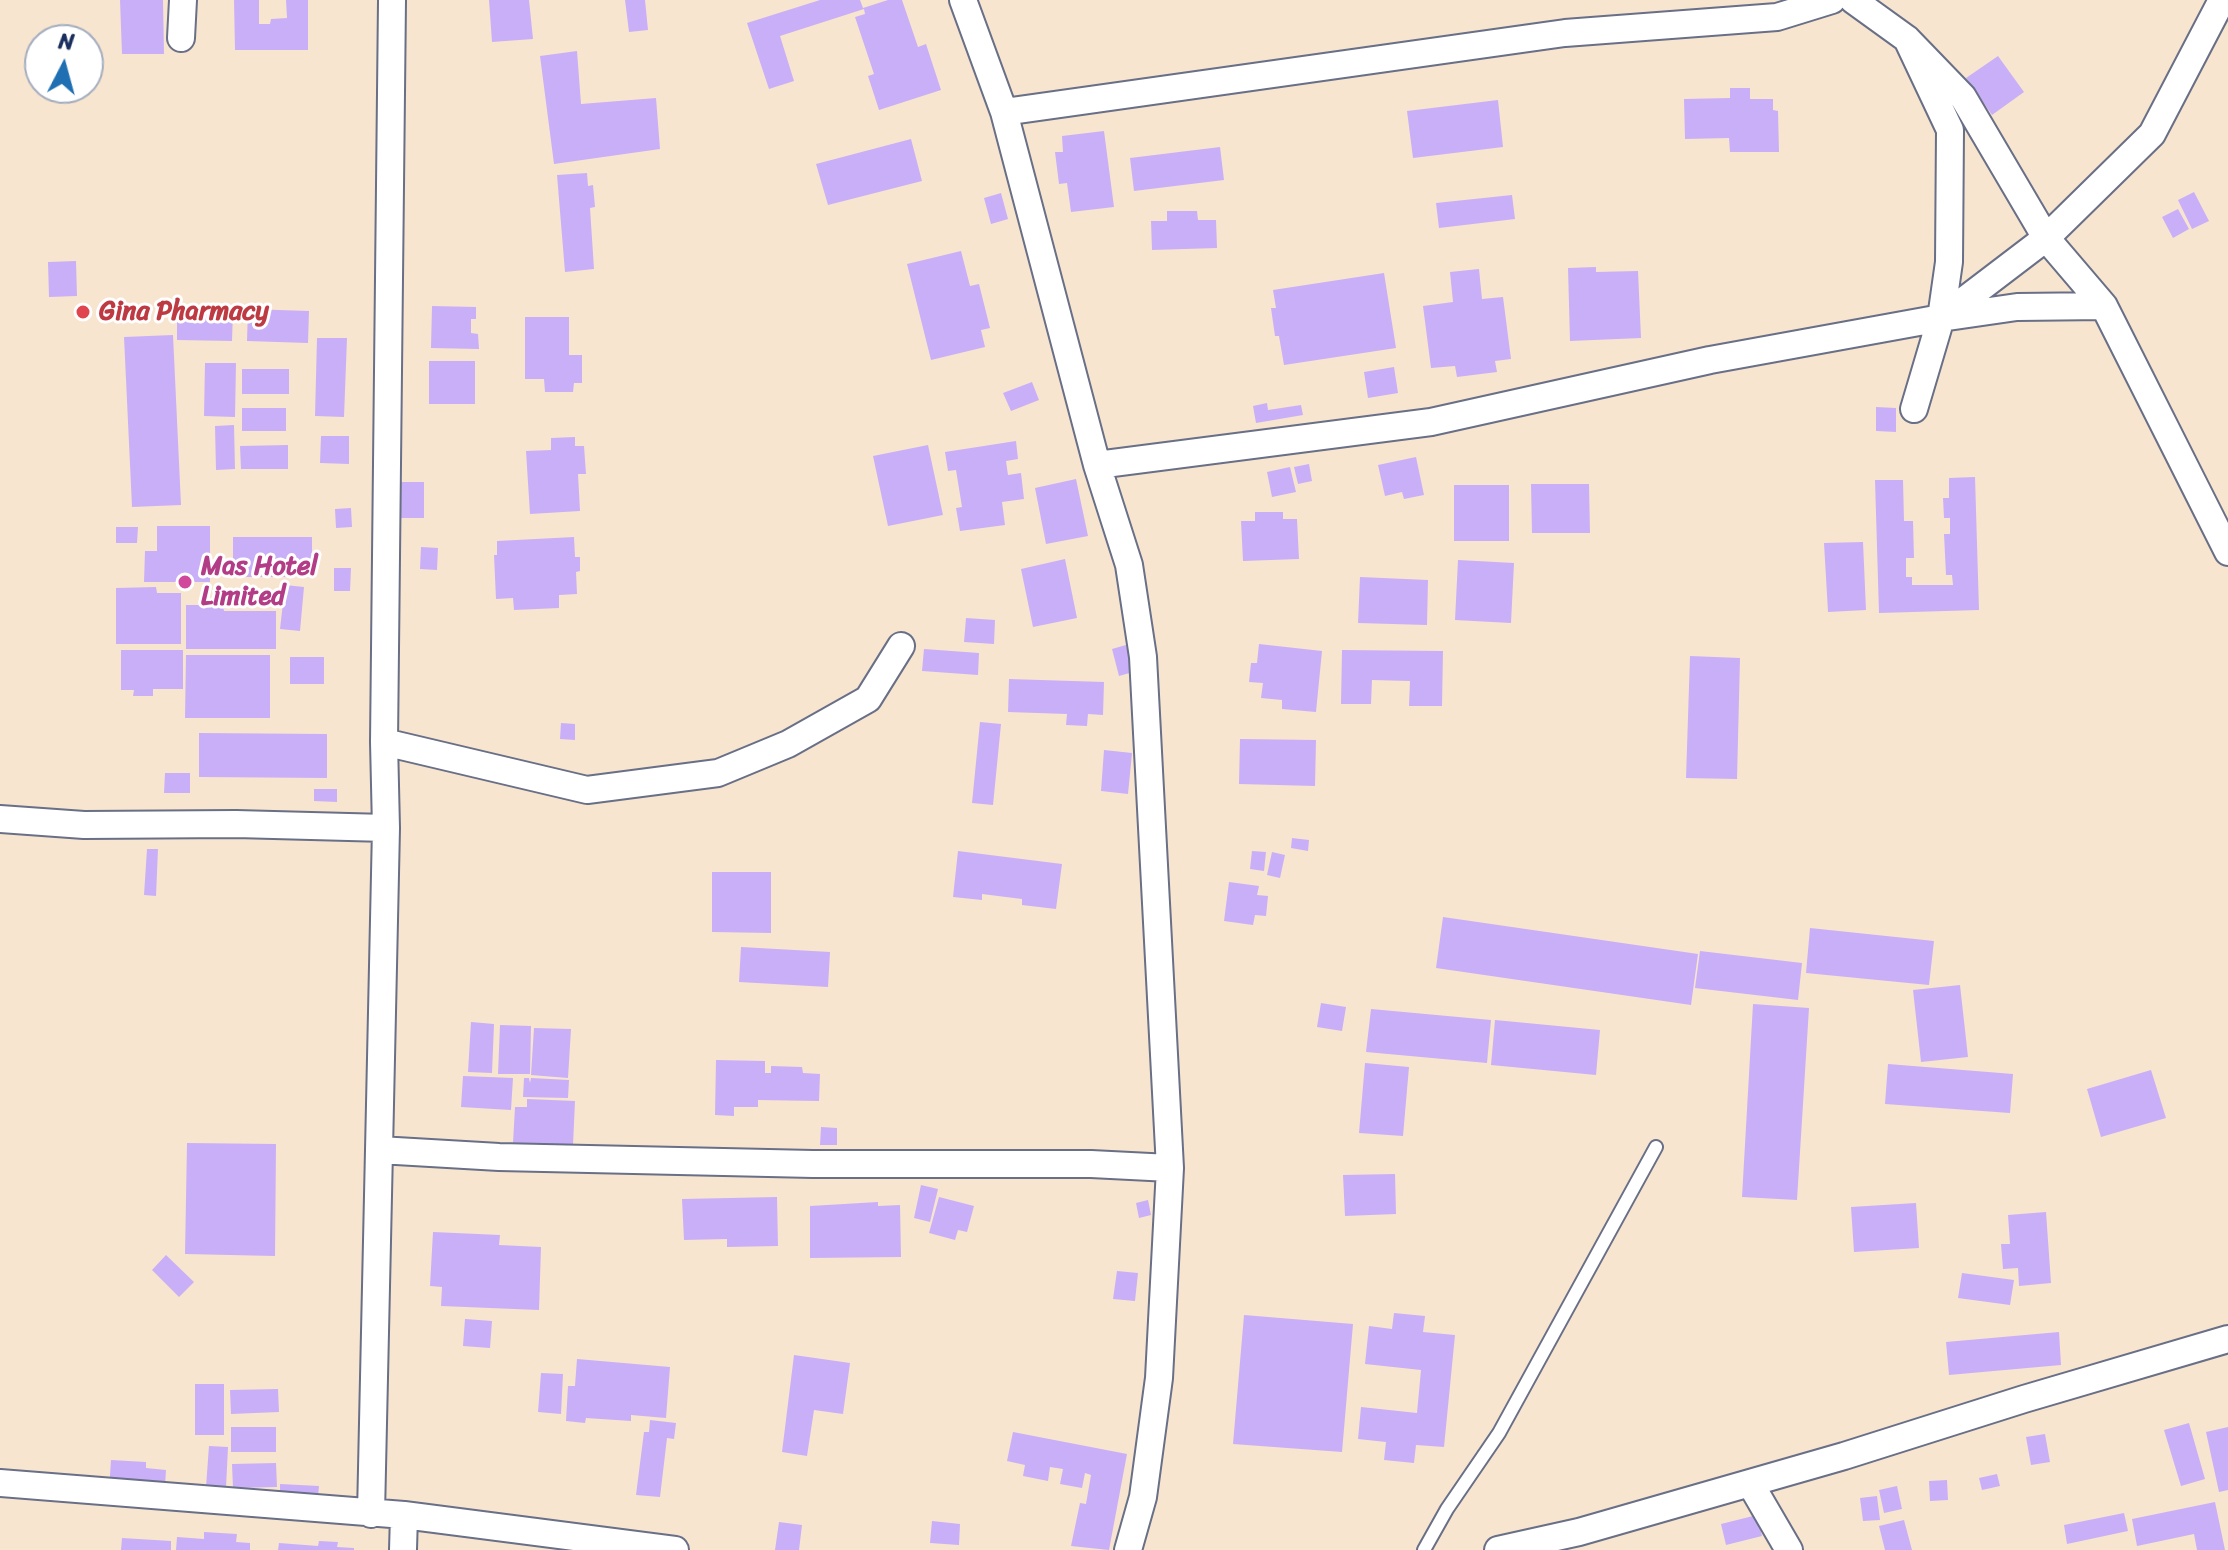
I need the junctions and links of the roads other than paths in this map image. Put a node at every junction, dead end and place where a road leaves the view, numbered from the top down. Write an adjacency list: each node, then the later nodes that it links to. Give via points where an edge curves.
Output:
1 (183, 0): 7 (street)
2 (392, 0): 17 (street)
3 (963, 0): 9 (street)
4 (1832, 0): 9 (street, via 1777,17 1565,33)
5 (1853, 0): 8 (street)
6 (2222, 0): 10 (street, via 2152,134)
7 (181, 38)
8 (1907, 39): 10 (street, via 1963,97); 12 (street, via 1950,130 1949,262)
9 (1004, 112): 14 (street)
10 (2046, 238): 11 (street); 12 (street)
11 (2104, 306): 12 (street, via 2017,307); 15 (street)
12 (1941, 318): 13 (street); 14 (street, via 1710,360 1431,422)
13 (1914, 409)
14 (1097, 465): 22 (street, via 1129,565 1143,657)
15 (2228, 552)
16 (901, 646): 17 (street, via 868,699 788,744 718,773 587,790)
17 (384, 742): 19 (street)
18 (0, 819): 19 (street, via 84,825)
19 (386, 828): 21 (street)
20 (1656, 1147): 31 (lane, via 1499,1433)
21 (379, 1150): 22 (street, via 499,1157); 26 (street)
22 (1170, 1168): 30 (street, via 1159,1378 1143,1497)
23 (2228, 1339): 25 (street)
24 (0, 1483): 26 (street)
25 (1750, 1483): 32 (street); 33 (street)
26 (371, 1514): 27 (street)
27 (404, 1515): 28 (street); 29 (street)
28 (403, 1550)
29 (675, 1550)
30 (1128, 1550)
31 (1424, 1550)
32 (1498, 1550)
33 (1789, 1550)

